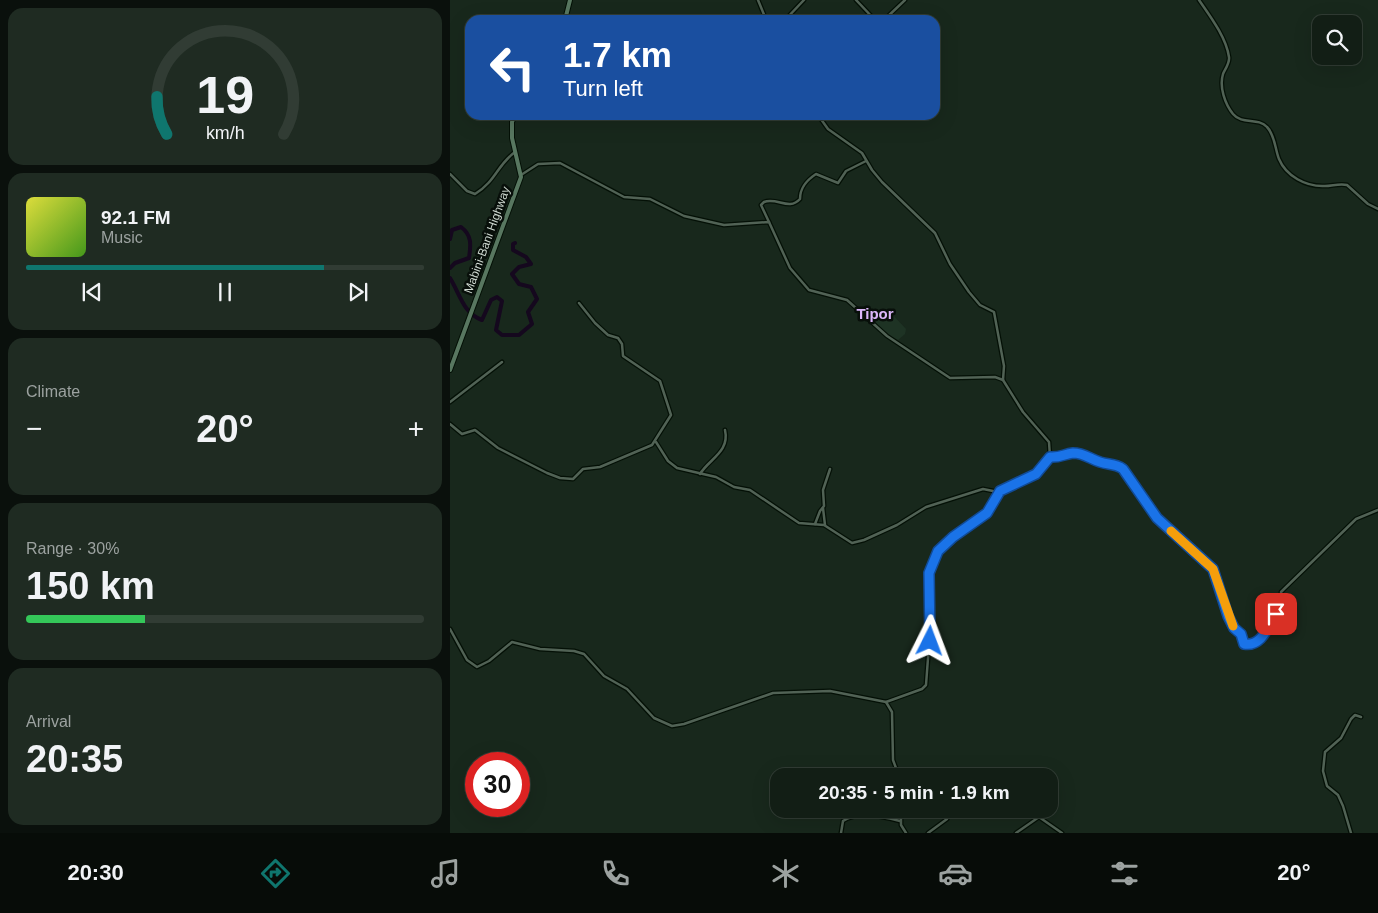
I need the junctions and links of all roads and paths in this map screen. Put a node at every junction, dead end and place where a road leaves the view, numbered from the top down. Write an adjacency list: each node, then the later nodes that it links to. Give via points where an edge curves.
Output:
1 (570, 0): 7 (main road)
2 (758, 0): 8 (street)
3 (804, 0): 9 (street)
4 (856, 0): 10 (street)
5 (905, 0): 11 (street)
6 (1199, 0): 18 (street, via 1229,54 1222,84 1226,102 1234,116 1268,127 1278,158 1287,173 1317,186 1345,184)
7 (566, 15)
8 (764, 15)
9 (790, 15)
10 (870, 15)
11 (889, 15)
12 (513, 120): 14 (main road, Mabini-Bani Highway, via 511,128)
13 (821, 120): 15 (street, via 828,130 862,153)
14 (516, 151): 16 (street, via 505,160 494,179 475,194 467,192); 17 (main road, Mabini-Bani Highway)
15 (866, 161): 19 (street, via 846,171 838,184 816,174 806,181 796,203 764,202 762,206); 23 (street, via 893,193 935,233 950,264 980,305 994,312 1004,366)
16 (450, 174)
17 (521, 174): 19 (street, via 538,164 560,163 624,198 650,199 684,216 724,225); 22 (main road, Mabini-Bani Highway)
18 (1378, 209)
19 (769, 222): 23 (street, via 790,268 809,290 847,300 887,336 950,378 995,377)
20 (579, 303): 27 (street, via 608,335 618,338 623,356 662,383 671,415)
21 (502, 362): 24 (street)
22 (450, 370)
23 (1003, 380): 28 (street, via 1028,418 1048,439)
24 (450, 402)
25 (450, 424): 27 (street, via 462,434 475,430 502,450 563,478 574,478 582,469 600,468)
26 (725, 430): 30 (street, via 722,450)
27 (656, 442): 30 (street, via 672,464)
28 (1050, 457): 31 (street, via 1036,474); 33 (street, via 1082,454 1123,469 1157,518 1213,569 1228,616 1246,645 1263,636 1282,603 1281,592 1356,519)
29 (830, 469): 32 (street, via 823,490)
30 (700, 474): 34 (street, via 716,477 734,488 750,490 801,524)
31 (998, 492): 35 (street, via 983,489 926,507 897,525 854,543); 37 (street, via 987,513 944,545 931,567 931,628 926,687)
32 (823, 508): 34 (street); 35 (street)
33 (1378, 510)
34 (815, 524): 35 (street)
35 (825, 525)
36 (450, 629): 37 (street, via 467,660 477,666 483,665 507,644 515,642 584,654 604,676 627,689 654,718 672,726 773,693 830,691)
37 (886, 702): 39 (street, via 892,712)
38 (1361, 717): 48 (street, via 1355,715 1342,736 1325,752 1322,773 1340,799)
39 (896, 768)
40 (900, 818): 42 (street)
41 (947, 819): 45 (street)
42 (900, 822): 43 (street, via 855,816 843,821); 44 (street)
43 (841, 833)
44 (906, 833)
45 (928, 833)
46 (1016, 833): 47 (street, via 1039,817)
47 (1062, 833)
48 (1351, 833)

